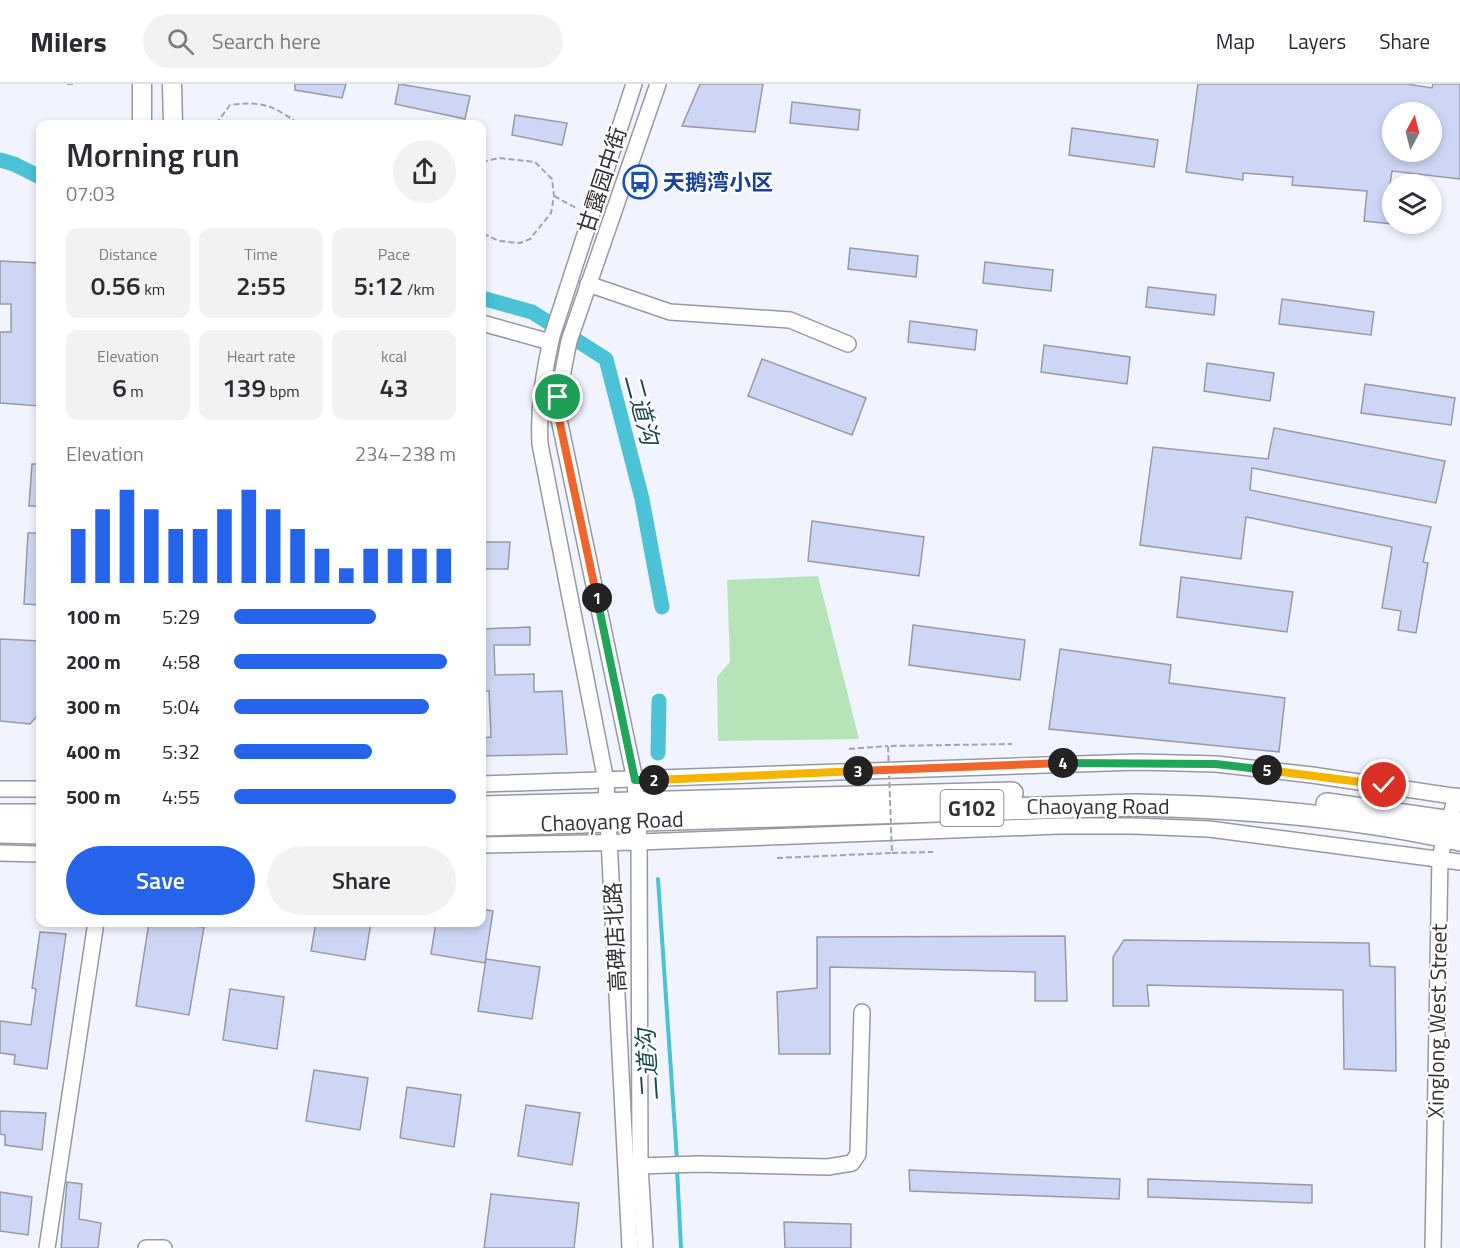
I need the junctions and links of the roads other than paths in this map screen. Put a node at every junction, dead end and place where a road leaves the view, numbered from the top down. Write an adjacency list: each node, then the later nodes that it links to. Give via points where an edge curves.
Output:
1 (142, 84): 5 (main road)
2 (172, 84): 6 (main road)
3 (634, 84): 9 (street, 甘露园中街)
4 (658, 84): 7 (street, 甘露园中街)
5 (142, 120)
6 (172, 120)
7 (588, 284): 10 (street, via 670,312 790,320); 11 (street, 甘露园中街, via 568,341 558,397 559,419)
8 (486, 324): 9 (street)
9 (551, 339): 12 (street, 高碑店北路, via 541,396 540,444)
10 (848, 344)
11 (635, 780): 12 (street, Chaoyang Road); 16 (street, Chaoyang Road, via 1138,762 1216,764); 18 (street, 高碑店北路)
12 (606, 782): 13 (street, Chaoyang Road); 21 (street, 高碑店北路)
13 (486, 784)
14 (0, 789): 15 (street)
15 (36, 789)
16 (1458, 796): 23 (street, Xinglong West Street)
17 (486, 807): 21 (highway, Chaoyang Road / G102)
18 (637, 811): 21 (highway, Chaoyang Road / G102); 23 (highway, Chaoyang Road / G102, via 1059,791 1212,792 1296,800); 26 (street, 高碑店北路)
19 (0, 815): 20 (highway)
20 (36, 815)
21 (609, 822): 22 (highway, Chaoyang Road / G102); 26 (street, Chaoyang Road); 27 (street, Chaoyang Road); 38 (street, 高碑店北路)
22 (486, 825)
23 (1454, 830): 30 (street, Xinglong West Street)
24 (0, 832): 25 (highway)
25 (36, 833)
26 (639, 842): 30 (street, Chaoyang Road, via 1134,826 1209,829); 34 (street, 高碑店北路)
27 (486, 844)
28 (0, 853): 29 (street)
29 (36, 854)
30 (1440, 857): 31 (street, Chaoyang Road); 40 (street, Xinglong West Street)
31 (1460, 862)
32 (95, 927): 35 (street)
33 (862, 1012): 34 (street, via 858,1154 852,1163 828,1167)
34 (648, 1166): 39 (street, 高碑店北路)
35 (47, 1248)
36 (146, 1248): 37 (street)
37 (164, 1248)
38 (630, 1248)
39 (645, 1248)
40 (1433, 1248)

